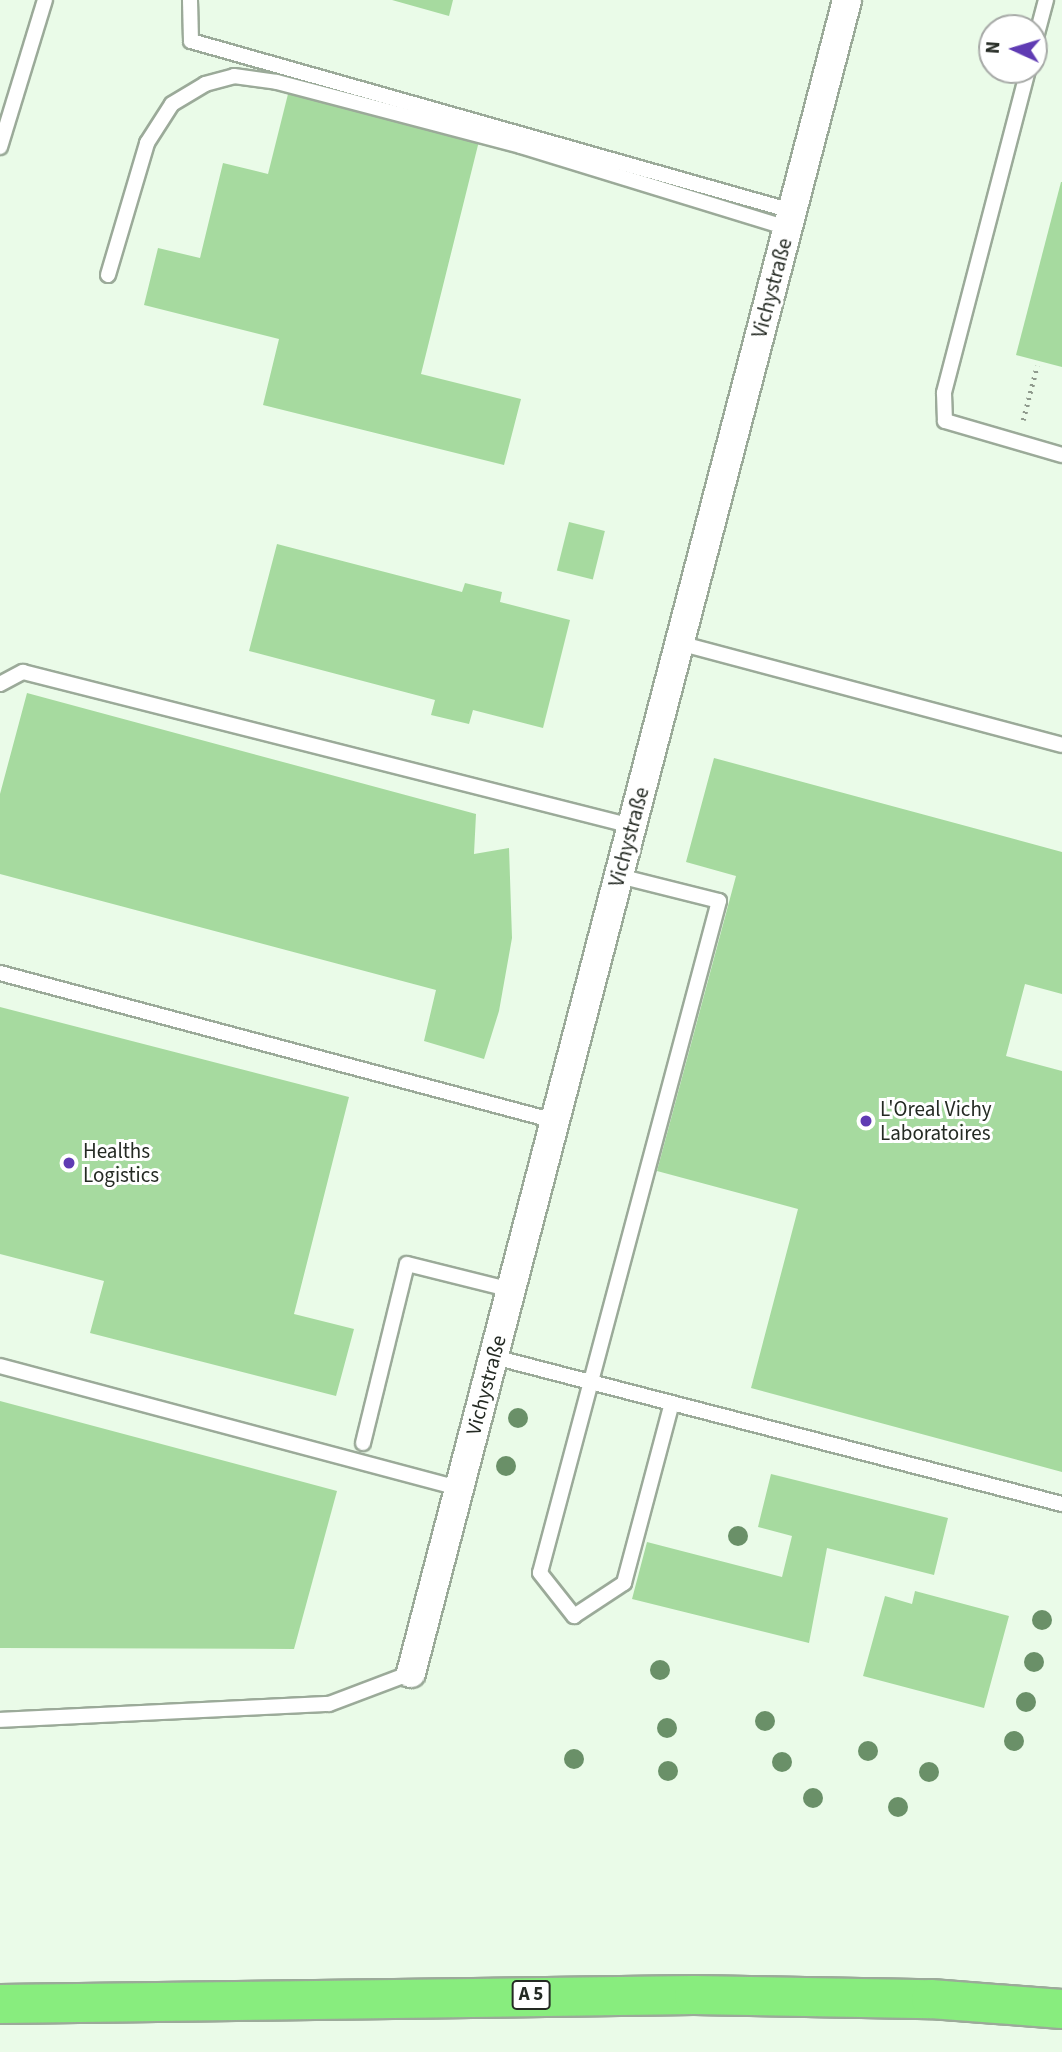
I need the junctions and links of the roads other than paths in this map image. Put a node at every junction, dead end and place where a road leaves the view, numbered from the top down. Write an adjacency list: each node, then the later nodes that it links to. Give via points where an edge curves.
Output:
1 (45, 0): 5 (lane)
2 (190, 0): 6 (lane, via 191,41)
3 (847, 0): 6 (street, Vichystraße)
4 (1024, 84): 8 (lane, via 944,393 945,421)
5 (0, 147)
6 (790, 220): 7 (lane, via 277,82 234,76 205,84 172,104 147,143); 9 (street, Vichystraße)
7 (108, 275)
8 (1062, 455)
9 (679, 643): 11 (lane); 12 (street, Vichystraße)
10 (0, 684): 12 (lane, via 23,672)
11 (1062, 745)
12 (632, 826): 13 (street, Vichystraße)
13 (619, 876): 15 (street, Vichystraße); 19 (lane, via 719,901)
14 (0, 973): 15 (lane)
15 (555, 1121): 16 (street, Vichystraße)
16 (511, 1290): 17 (street, Vichystraße); 21 (lane, via 407,1264)
17 (494, 1357): 19 (lane); 22 (street, Vichystraße)
18 (0, 1366): 22 (lane)
19 (590, 1382): 20 (lane); 20 (lane, via 541,1573 574,1615 624,1583)
20 (672, 1403): 23 (lane)
21 (363, 1443)
22 (459, 1488): 24 (street, Vichystraße)
23 (1062, 1504)
24 (411, 1673): 25 (lane, via 329,1704)
25 (0, 1720)
26 (0, 2004): 27 (highway, A 5, via 694,1995 931,1999)
27 (1062, 2010)

